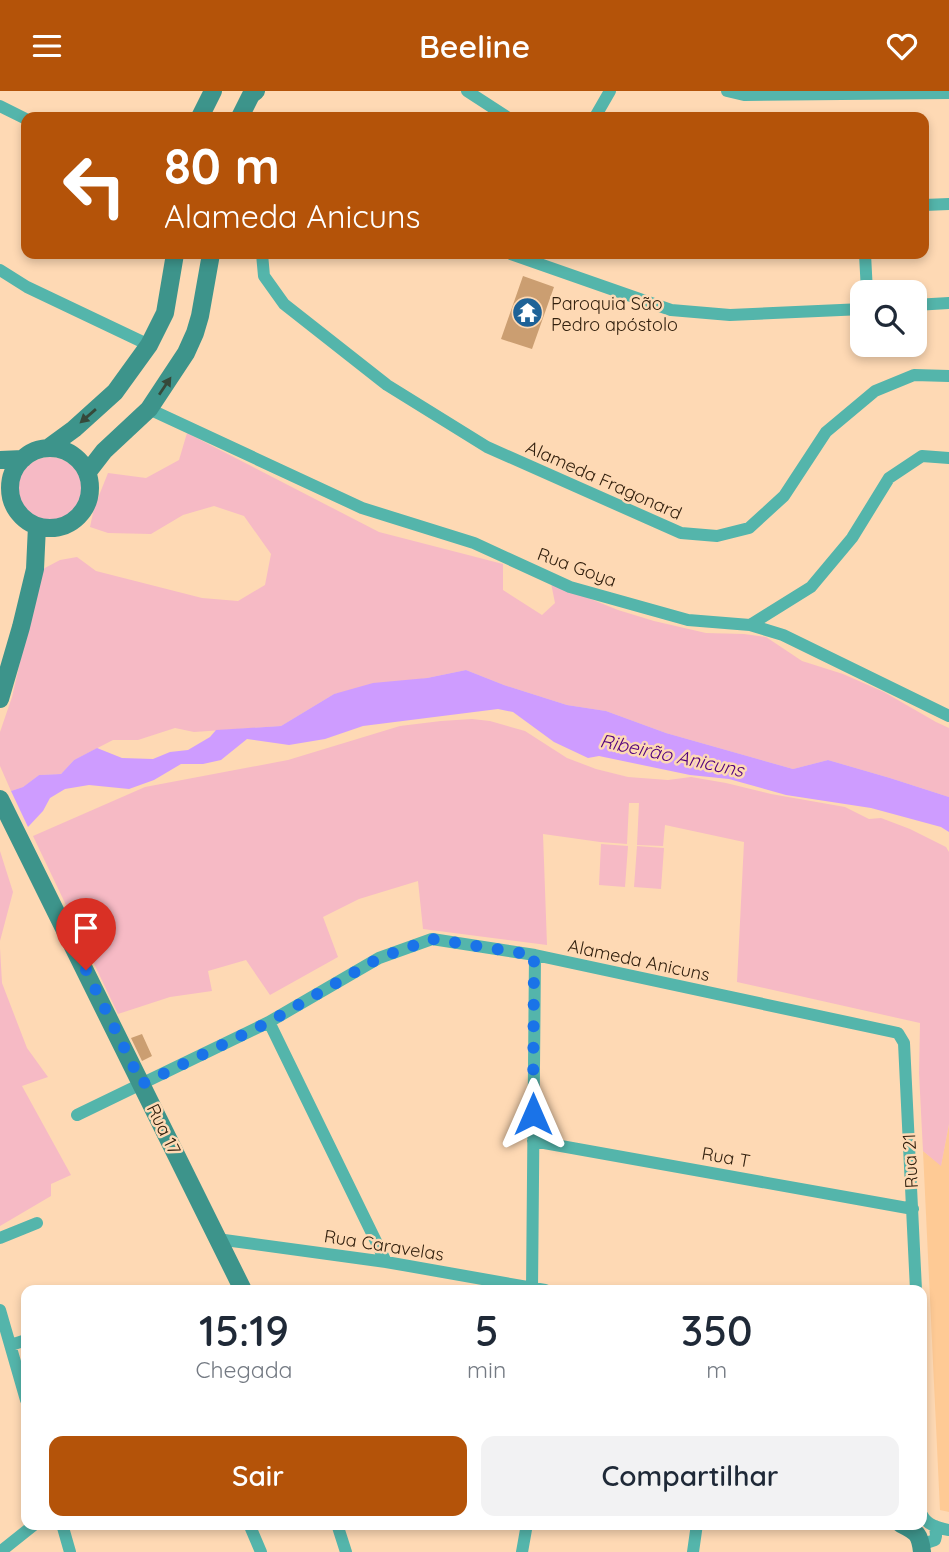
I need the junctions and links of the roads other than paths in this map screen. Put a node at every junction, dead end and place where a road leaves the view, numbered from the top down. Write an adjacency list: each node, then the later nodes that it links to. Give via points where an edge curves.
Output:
1 (213, 91): 8 (street)
2 (467, 91): 10 (street)
3 (610, 91): 11 (street)
4 (727, 91): 6 (street, via 744,95)
5 (250, 93): 9 (street)
6 (949, 93)
7 (0, 106): 12 (street)
8 (202, 112)
9 (242, 112)
10 (499, 112)
11 (598, 112)
12 (21, 117)
13 (949, 204): 14 (street)
14 (929, 205)
15 (173, 259): 25 (street, via 166,313)
16 (210, 259): 27 (street, one-way to 16, via 195,333)
17 (262, 259): 26 (street, Alameda Fragonard, via 264,276 284,304 387,385 487,447 681,533 717,536 749,528 785,496 826,432 875,391 914,375)
18 (533, 259): 24 (street, via 671,310 730,315)
19 (865, 259): 21 (street)
20 (0, 270): 25 (street)
21 (866, 280)
22 (949, 303): 23 (street)
23 (927, 305)
24 (850, 310)
25 (149, 345): 28 (street, one-way to 28, via 115,392)
26 (949, 376)
27 (149, 409): 32 (street); 37 (street, Rua Goya, via 362,508 474,543 570,587 688,620)
28 (48, 448): 30 (street); 32 (street, via 71,454)
29 (949, 458): 37 (street, via 922,456 889,478 852,538 811,587)
30 (23, 459): 31 (street); 33 (street, via 15,469)
31 (0, 460)
32 (87, 473): 35 (street, via 89,499 83,512)
33 (7, 503): 34 (street)
34 (37, 526): 35 (street); 36 (street)
35 (61, 527): 36 (street)
36 (35, 569): 38 (street)
37 (750, 625): 41 (street, Rua Goya, via 783,635)
38 (21, 627): 39 (street, via 11,639); 40 (street)
39 (0, 640)
40 (0, 699)
41 (949, 716)
42 (0, 799): 46 (street, Rua 17)
43 (534, 955): 44 (street, Alameda Anicuns, via 432,939 379,958); 45 (street, Alameda Anicuns); 48 (street)
44 (269, 1022): 46 (street, Alameda Anicuns); 53 (street)
45 (898, 1033): 49 (street, Rua 21, via 904,1043)
46 (142, 1084): 47 (street, Alameda Anicuns); 52 (street, Rua 17)
47 (77, 1115)
48 (533, 1141): 49 (street, Rua T); 56 (street)
49 (913, 1209): 57 (street, Rua 21)
50 (37, 1223): 51 (street)
51 (0, 1238)
52 (217, 1239): 53 (street, Rua Caravelas); 54 (street, Rua 17)
53 (386, 1262): 55 (street, Rua Caravelas)
54 (240, 1285)
55 (515, 1285)
56 (532, 1285)
57 (916, 1285)
58 (0, 1310): 60 (street)
59 (21, 1342): 60 (street)
60 (11, 1345): 61 (street)
61 (21, 1382)
62 (927, 1529): 69 (street)
63 (28, 1530): 70 (street)
64 (64, 1530): 71 (street)
65 (252, 1530): 72 (street)
66 (339, 1530): 73 (street)
67 (526, 1530): 74 (street)
68 (696, 1530): 75 (street)
69 (949, 1530)
70 (0, 1552)
71 (69, 1552)
72 (261, 1552)
73 (346, 1552)
74 (522, 1552)
75 (693, 1552)

